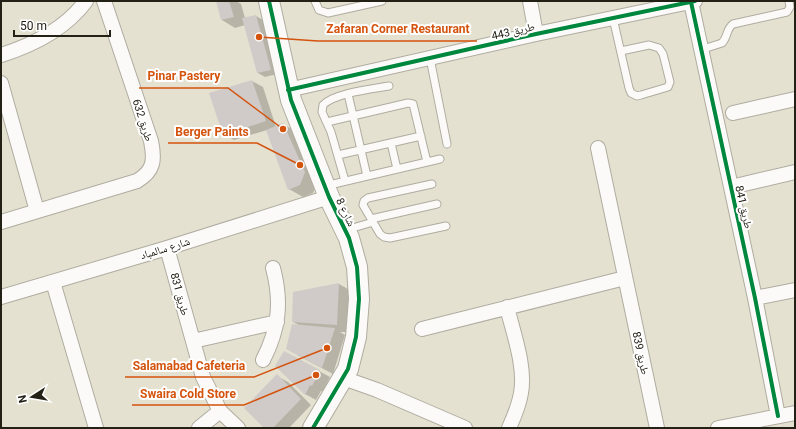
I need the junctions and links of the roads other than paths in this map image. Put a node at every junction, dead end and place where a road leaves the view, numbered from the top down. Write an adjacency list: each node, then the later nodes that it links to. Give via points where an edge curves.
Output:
1 (86, 1): 13 (street, via 64,23 42,38)
2 (104, 1): 39 (street, طريق 632, via 153,150 150,170 137,181)
3 (269, 1): 17 (street, شارع 8)
4 (315, 1): 5 (lane, via 319,10 328,13)
5 (382, 1)
6 (530, 1): 10 (street)
7 (789, 1): 11 (lane, via 790,8 787,12 732,24 722,44)
8 (693, 2): 9 (street, طريق 443); 11 (street, طريق 841)
9 (613, 18): 10 (street, طريق 443); 12 (lane)
10 (536, 34): 14 (street, طريق 443)
11 (700, 50): 36 (street, طريق 841)
12 (621, 51): 12 (lane, via 631,93 637,96 668,87 670,82 659,48 649,45)
13 (1, 55)
14 (430, 58): 17 (street, طريق 443); 25 (lane)
15 (1, 83): 39 (street)
16 (389, 86): 18 (lane)
17 (288, 90): 37 (street, شارع 8)
18 (348, 94): 21 (lane); 22 (lane, via 323,105 322,112)
19 (795, 99): 20 (street)
20 (733, 113)
21 (353, 116): 22 (lane); 23 (lane, via 411,103 414,106); 27 (lane)
22 (327, 122): 28 (lane)
23 (421, 136): 24 (lane); 30 (lane)
24 (391, 143): 27 (lane); 31 (lane)
25 (447, 144)
26 (598, 148): 46 (street, طريق 839)
27 (361, 150): 28 (lane); 33 (lane)
28 (338, 155): 34 (lane)
29 (440, 159): 30 (lane)
30 (427, 162): 31 (lane)
31 (397, 169): 33 (lane)
32 (795, 172): 36 (street, طريق 841)
33 (367, 176): 34 (lane)
34 (345, 181): 37 (lane)
35 (432, 184): 40 (lane, via 366,199 363,205)
36 (731, 187): 50 (street, طريق 841)
37 (327, 192): 43 (street, شارع 8); 44 (street, شارع سالمباد)
38 (437, 204): 40 (lane)
39 (37, 211): 41 (street, طريق 632)
40 (372, 221): 42 (lane, via 384,238); 43 (lane)
41 (1, 222)
42 (446, 226)
43 (346, 230): 56 (street, شارع 8, via 357,267 360,299 356,337 348,369)
44 (167, 248): 47 (street, شارع سالمباد); 54 (street, طريق 831)
45 (273, 268): 52 (street, via 279,304)
46 (625, 278): 51 (street); 66 (street, طريق 839)
47 (53, 282): 49 (street, شارع سالمباد); 60 (street)
48 (795, 290): 50 (street)
49 (1, 297)
50 (756, 298): 59 (street, طريق 841)
51 (508, 307): 53 (street); 65 (street, via 522,372 521,392)
52 (277, 322): 54 (street); 55 (street)
53 (422, 329)
54 (192, 341): 57 (street, طريق 831, via 203,377)
55 (263, 360)
56 (343, 378): 63 (street, شارع 8); 64 (street, via 397,398)
57 (220, 411): 61 (street); 62 (street, طريق 831)
58 (795, 413): 59 (street)
59 (778, 416): 67 (street)
60 (96, 428)
61 (199, 428)
62 (238, 428)
63 (312, 428)
64 (464, 428)
65 (509, 428)
66 (657, 428)
67 (718, 428)

